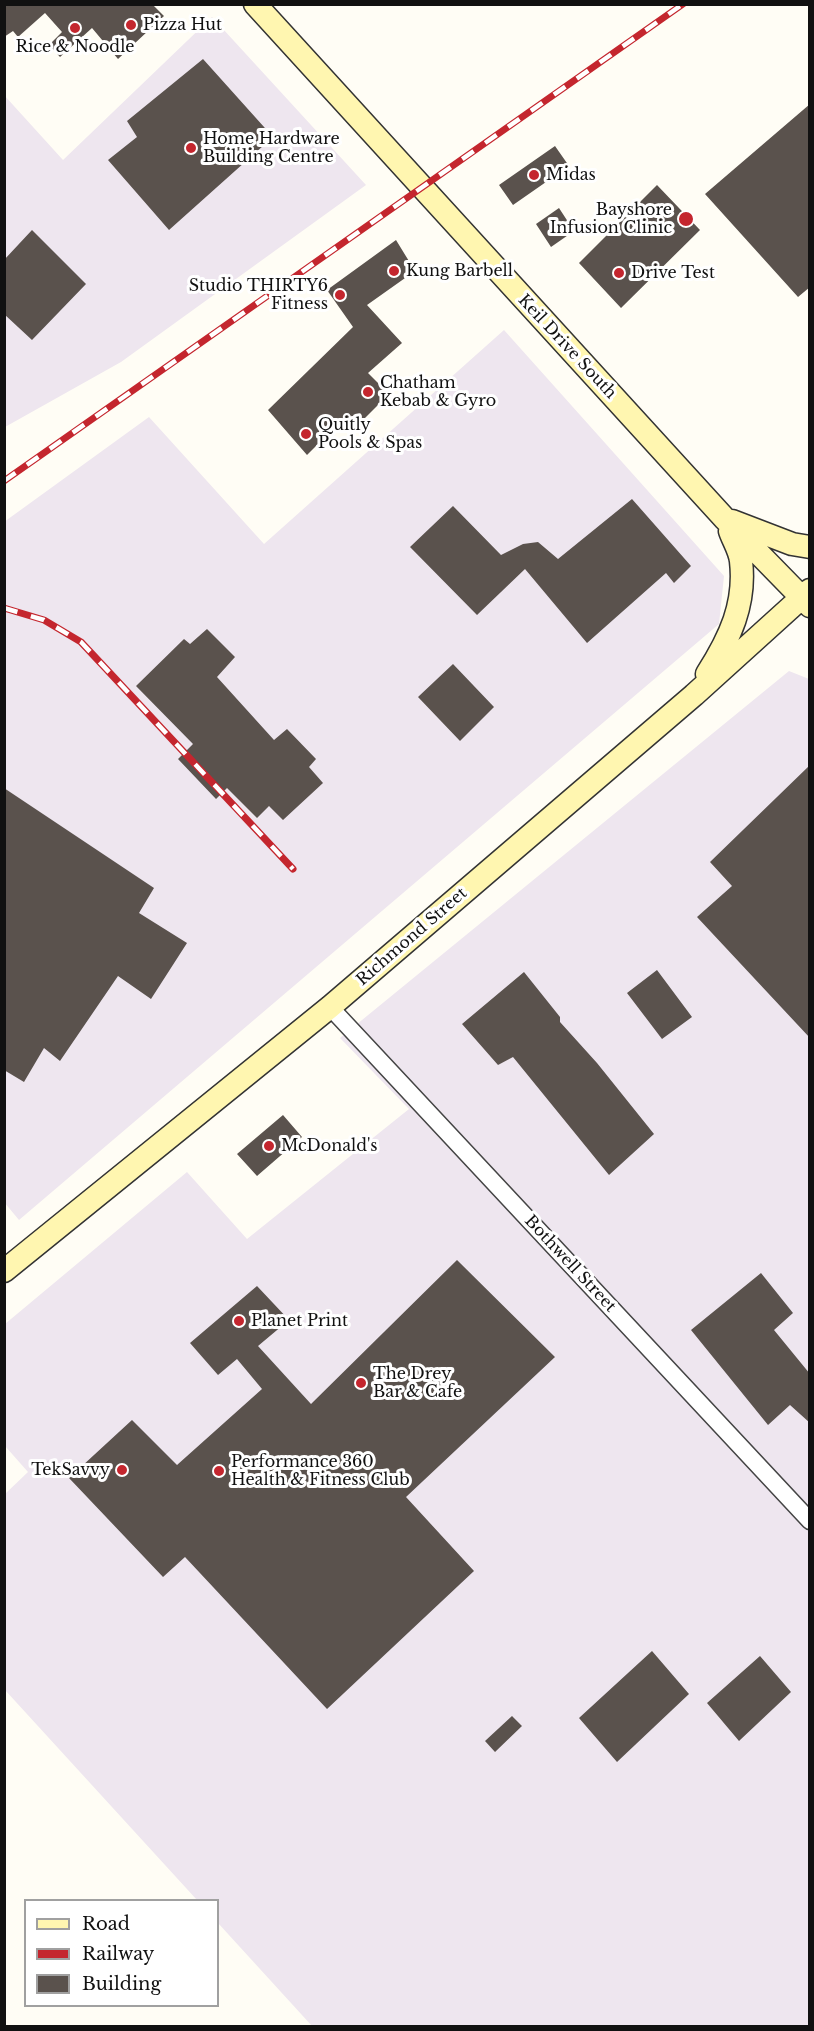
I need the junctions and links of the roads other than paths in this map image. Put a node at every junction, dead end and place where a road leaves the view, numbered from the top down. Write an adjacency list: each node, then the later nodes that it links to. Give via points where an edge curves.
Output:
1 (255, 4): 2 (main road, Keil Drive South)
2 (724, 519): 3 (main road); 4 (main road, Keil Drive South); 5 (main road, via 741,559 741,607 720,654)
3 (810, 548)
4 (807, 598): 5 (main road, Richmond Street)
5 (694, 695): 6 (main road, Richmond Street)
6 (330, 1007): 7 (main road, Richmond Street); 8 (street, Bothwell Street)
7 (4, 1271)
8 (810, 1521)

